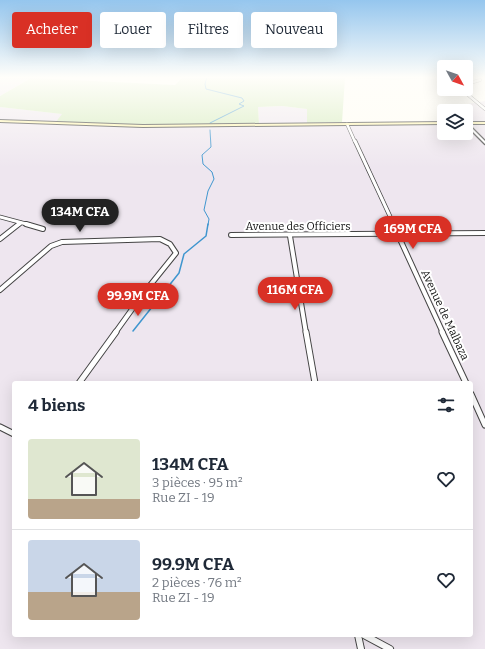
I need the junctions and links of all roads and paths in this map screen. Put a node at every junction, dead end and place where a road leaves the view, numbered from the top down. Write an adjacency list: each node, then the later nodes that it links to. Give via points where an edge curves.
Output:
1 (0, 120): 5 (main road, via 143,126)
2 (437, 123): 5 (main road)
3 (473, 123): 4 (main road)
4 (485, 123)
5 (346, 124): 12 (street, Avenue de Malbaza)
6 (473, 131): 7 (street)
7 (485, 144)
8 (0, 216): 9 (street)
9 (21, 223): 10 (street); 15 (street)
10 (43, 229)
11 (485, 233): 12 (street, Avenue des Officiers)
12 (397, 234): 14 (street, Avenue des Officiers); 19 (street, Avenue de Malbaza)
13 (231, 235): 14 (street, Avenue des Officiers)
14 (290, 236): 18 (street)
15 (0, 239)
16 (0, 290): 17 (street, via 50,246 62,242 160,239 174,250 174,256 143,294)
17 (80, 381)
18 (315, 381)
19 (465, 381)
20 (473, 398): 21 (street)
21 (485, 425)
22 (0, 427): 23 (street)
23 (12, 433)
24 (358, 637): 26 (street)
25 (368, 637): 27 (street)
26 (361, 649)
27 (390, 649)

